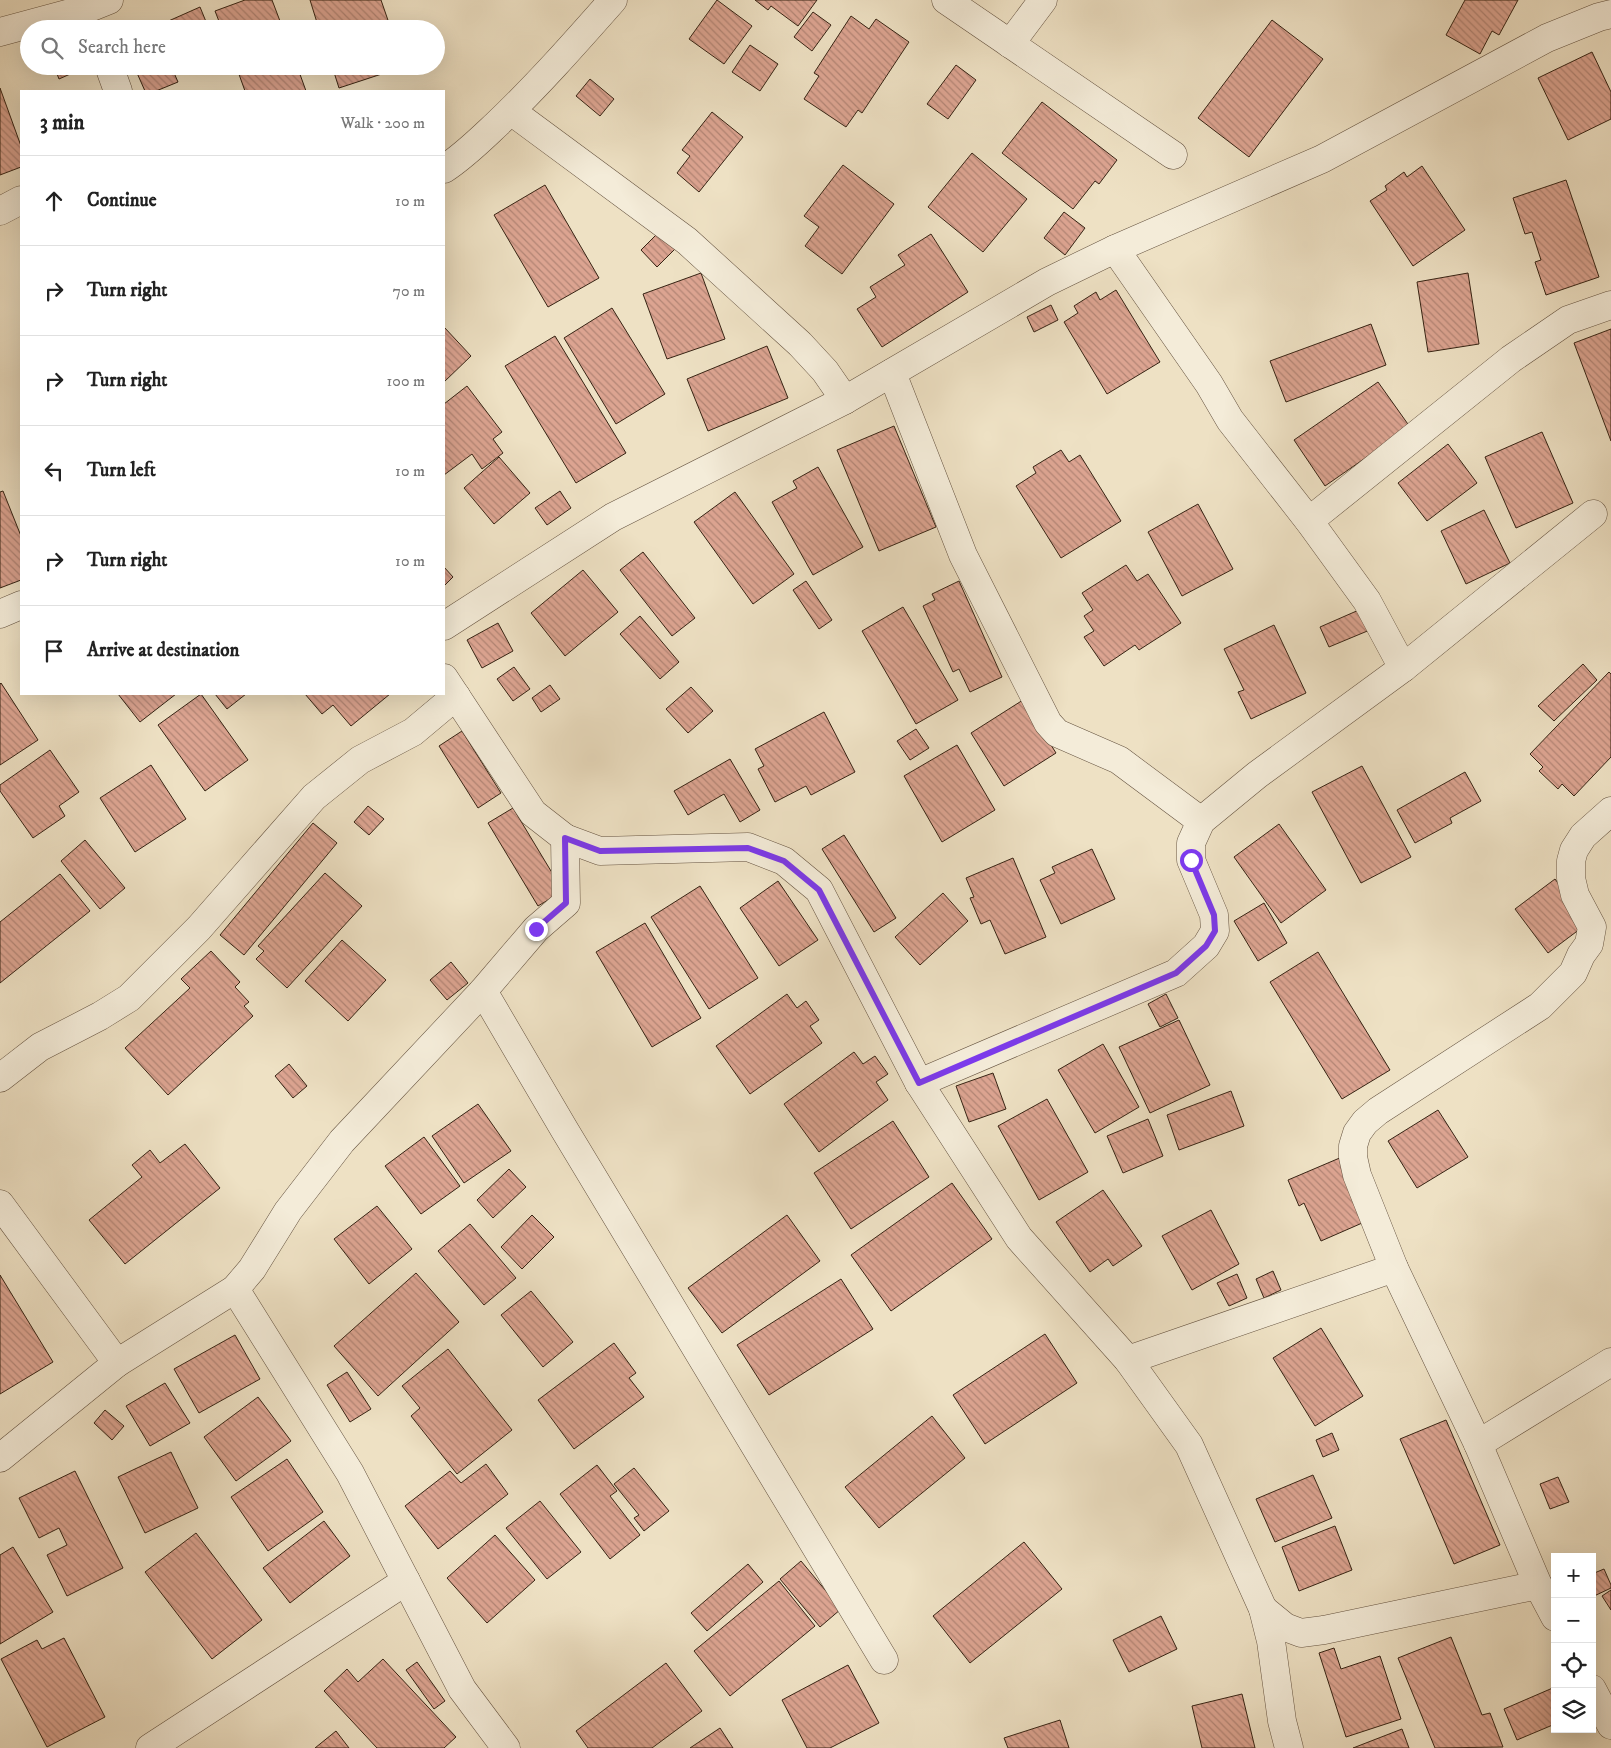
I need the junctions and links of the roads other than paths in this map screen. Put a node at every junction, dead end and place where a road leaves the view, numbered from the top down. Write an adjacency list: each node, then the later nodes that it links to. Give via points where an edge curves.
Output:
1 (613, 0): 12 (street)
2 (946, 0): 9 (street)
3 (1043, 0): 9 (street)
4 (95, 9): 6 (street)
5 (1611, 14): 17 (street, via 1547,38 1322,159)
6 (50, 20)
7 (20, 27): 8 (street)
8 (0, 32)
9 (1010, 44): 13 (street)
10 (112, 75): 11 (street)
11 (118, 90)
12 (511, 111): 14 (street, via 463,156); 20 (street, via 687,241 800,344 825,371)
13 (1173, 155)
14 (445, 168)
15 (20, 201): 16 (street)
16 (0, 211)
17 (1116, 249): 19 (street, via 1047,282); 22 (street, via 1230,420)
18 (1611, 305): 22 (street, via 1568,320 1510,359)
19 (892, 373): 20 (street); 30 (street, via 963,555 1048,723 1057,733 1119,760)
20 (845, 400): 25 (street, via 613,517)
21 (1593, 514): 26 (street)
22 (1309, 521): 26 (street, via 1367,601)
23 (20, 605): 24 (street)
24 (0, 614)
25 (445, 625)
26 (1403, 668): 30 (street, via 1257,775)
27 (450, 687): 31 (street, via 533,813)
28 (443, 695): 33 (street, via 413,732 360,760 314,797 199,928 129,998 40,1047)
29 (1611, 811): 36 (street, via 1583,836 1571,861 1575,895 1592,927 1589,944 1573,973 1540,1006 1378,1112 1357,1134 1353,1152 1357,1174)
30 (1201, 821): 34 (street, via 1191,843 1191,860 1214,915 1215,931 1206,946 1176,973)
31 (565, 838): 32 (street, via 566,903 536,929); 34 (street, via 600,851 748,848 784,861 819,890)
32 (483, 991): 37 (street, via 342,1141 288,1211 252,1269); 47 (street)
33 (0, 1078)
34 (919, 1083): 38 (street, via 1019,1238)
35 (0, 1204): 40 (street)
36 (1394, 1268): 38 (street); 41 (street)
37 (235, 1289): 40 (street); 43 (street, via 350,1472)
38 (1128, 1360): 45 (street, via 1189,1445)
39 (1611, 1362): 41 (street)
40 (117, 1363): 42 (street)
41 (1478, 1444): 44 (street)
42 (0, 1458)
43 (406, 1581): 50 (street); 51 (street, via 462,1689)
44 (1538, 1585): 45 (street, via 1301,1633 1285,1626); 46 (street)
45 (1263, 1609): 52 (street, via 1272,1641 1282,1722)
46 (1551, 1609)
47 (884, 1660)
48 (1596, 1697): 49 (street)
49 (1611, 1725)
50 (150, 1748)
51 (506, 1748)
52 (1289, 1748)

